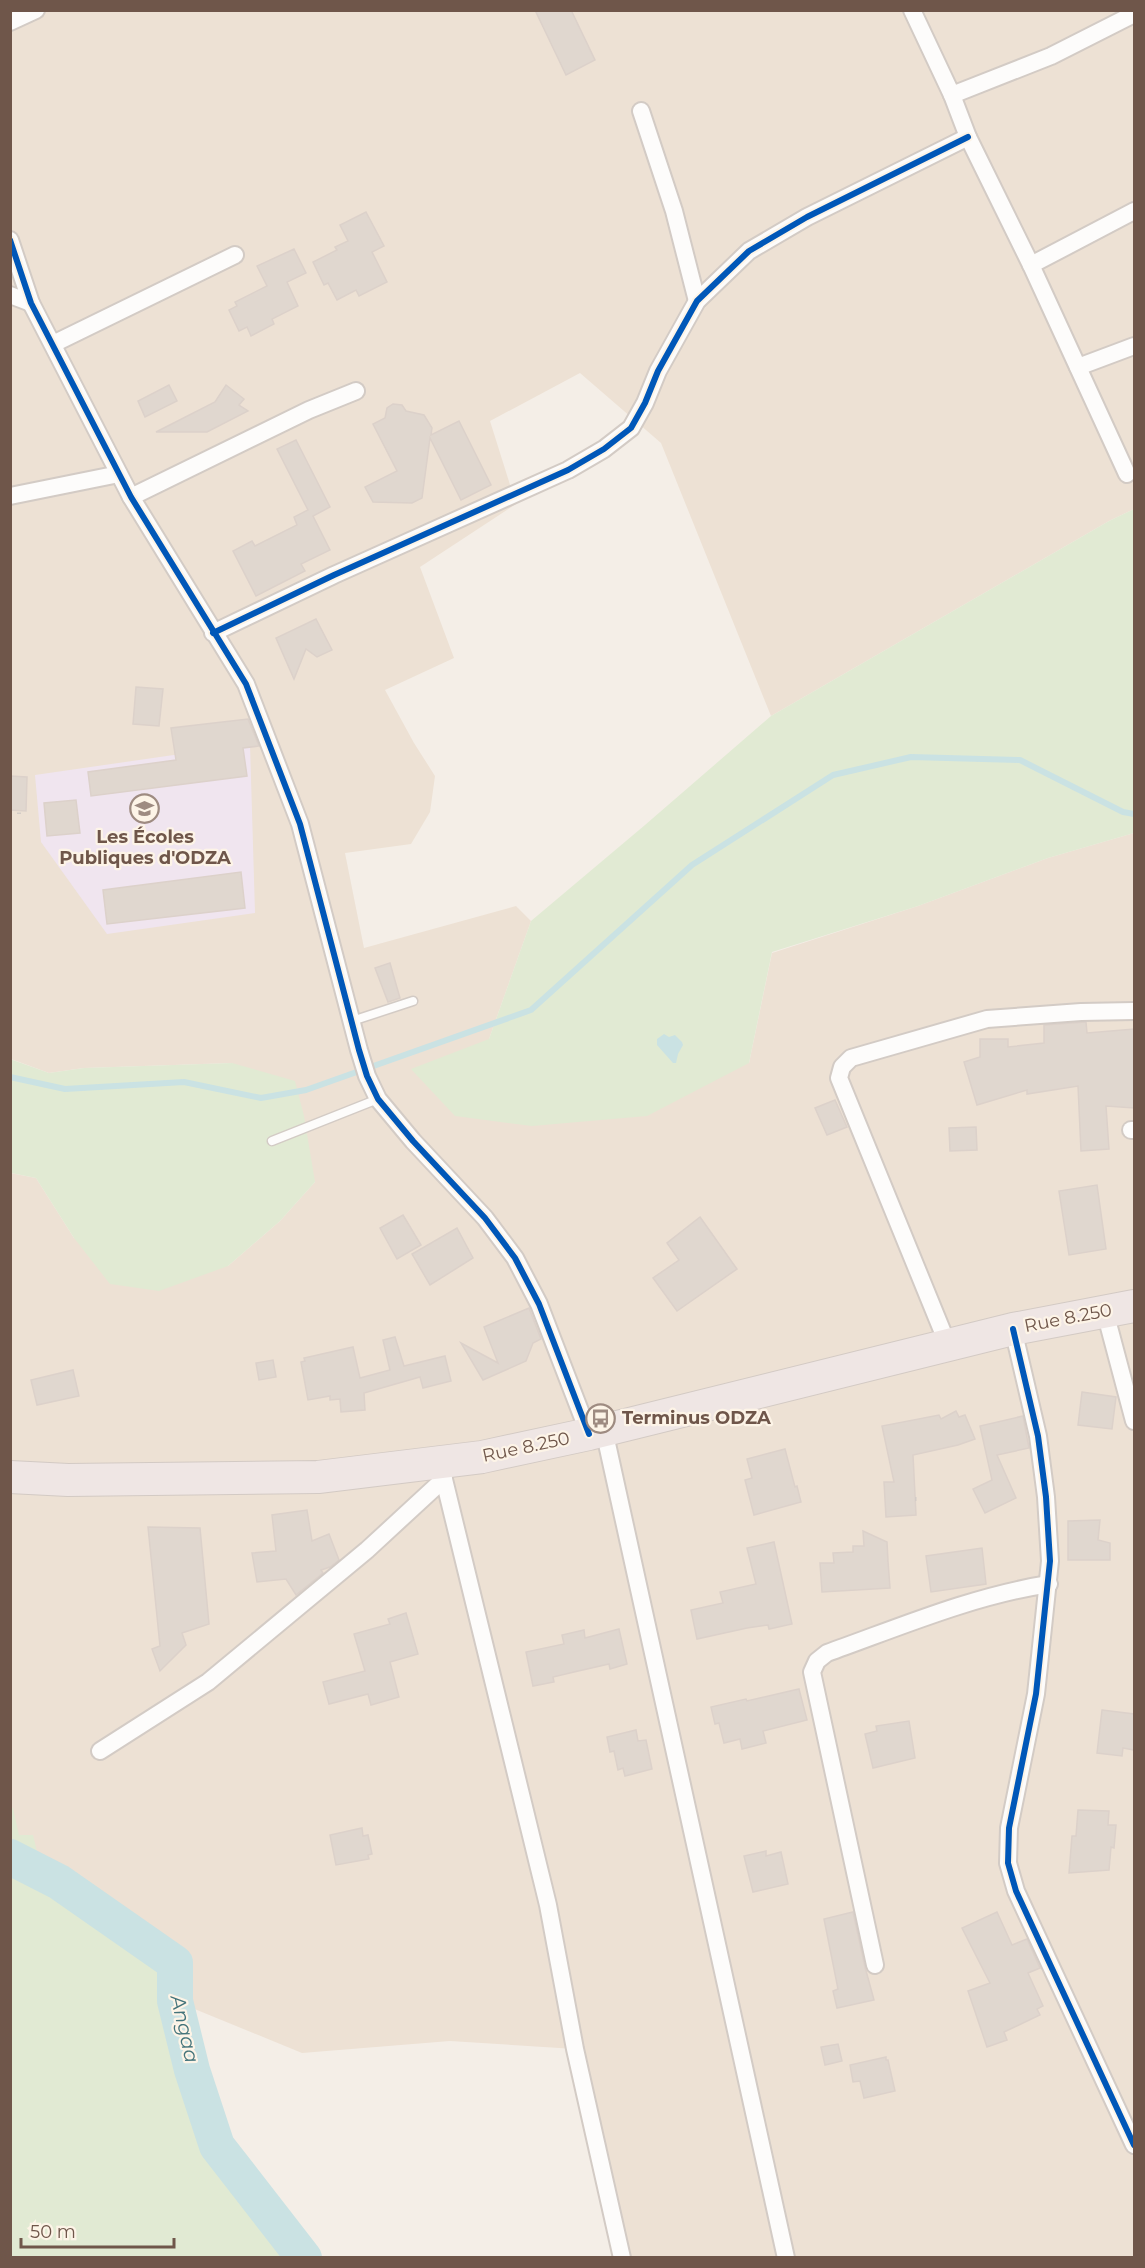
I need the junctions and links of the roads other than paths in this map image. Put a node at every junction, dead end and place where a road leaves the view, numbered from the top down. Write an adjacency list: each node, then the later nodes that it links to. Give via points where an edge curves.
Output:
1 (36, 10): 4 (street)
2 (912, 10): 5 (street)
3 (1134, 14): 5 (street, via 1051,56)
4 (10, 22)
5 (952, 94): 7 (street)
6 (641, 111): 13 (street, via 674,211)
7 (968, 138): 11 (street); 13 (street, via 807,217 749,251)
8 (1134, 211): 11 (street)
9 (10, 240): 14 (street)
10 (235, 255): 15 (street)
11 (1032, 265): 17 (street)
12 (10, 295): 14 (street)
13 (697, 301): 23 (street, via 631,428 604,449 568,470)
14 (31, 303): 15 (street)
15 (53, 344): 19 (street)
16 (1134, 345): 17 (street)
17 (1078, 367): 20 (street)
18 (356, 391): 22 (street)
19 (119, 474): 21 (street); 22 (street)
20 (1127, 474)
21 (10, 496)
22 (131, 497): 23 (street)
23 (213, 633): 26 (street, via 246,684 296,813)
24 (413, 1001): 26 (lane)
25 (1134, 1011): 31 (street, via 987,1019 851,1058 839,1072)
26 (352, 1021): 27 (street, via 367,1076)
27 (378, 1099): 28 (lane); 33 (street, via 515,1258)
28 (272, 1141)
29 (1120, 1309): 30 (highway, Rue 8.250); 32 (street)
30 (1013, 1329): 31 (highway, Rue 8.250); 36 (street, via 1039,1446 1046,1497)
31 (948, 1345): 33 (highway, Rue 8.250)
32 (1134, 1421)
33 (597, 1432): 34 (highway, Rue 8.250, via 482,1457); 42 (street)
34 (442, 1471): 35 (highway, Rue 8.250, via 318,1477); 37 (street, via 367,1550 208,1682); 41 (street, via 548,1905 575,2049)
35 (10, 1477)
36 (1049, 1584): 38 (street, via 1016,1589 948,1610 827,1653 817,1661 812,1672); 39 (street, via 1036,1694 1009,1828 1008,1863 1016,1891)
37 (100, 1751)
38 (875, 1965)
39 (1129, 2118): 40 (street)
40 (1134, 2145)
41 (622, 2258)
42 (786, 2258)

